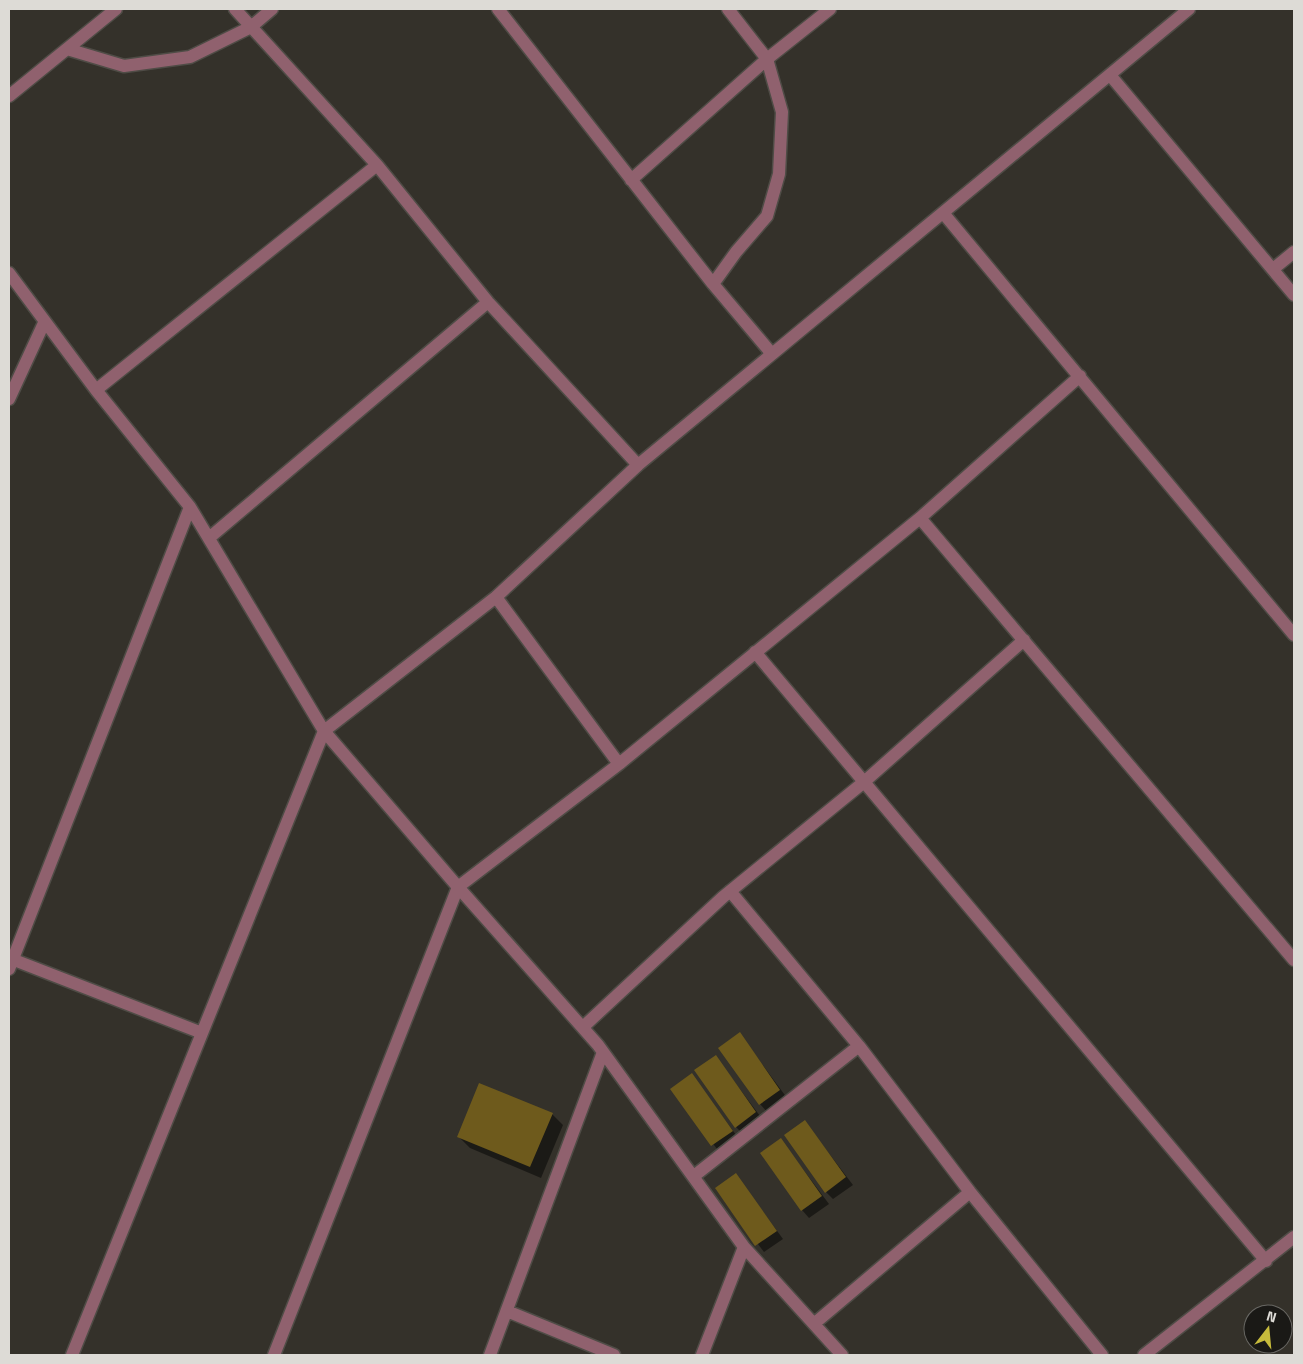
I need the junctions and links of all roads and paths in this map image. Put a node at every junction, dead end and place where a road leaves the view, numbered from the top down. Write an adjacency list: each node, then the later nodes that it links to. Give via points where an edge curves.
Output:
1 (116, 9): 9 (street)
2 (235, 9): 8 (street)
3 (272, 9): 8 (street)
4 (498, 9): 14 (street)
5 (728, 9): 10 (street)
6 (830, 9): 10 (street)
7 (1189, 9): 11 (street)
8 (251, 26): 9 (street, via 190,57 124,66); 13 (street)
9 (66, 49): 12 (street)
10 (767, 59): 14 (street); 19 (street, via 782,112 779,174 767,216)
11 (1110, 75): 15 (street); 17 (street)
12 (9, 96)
13 (377, 165): 21 (street); 25 (street)
14 (631, 180): 19 (street)
15 (944, 214): 23 (street); 24 (street)
16 (1294, 252): 17 (street)
17 (1273, 269): 20 (street)
18 (9, 273): 22 (street)
19 (713, 284): 23 (street)
20 (1294, 295)
21 (488, 302): 27 (street); 30 (street)
22 (44, 322): 25 (street); 26 (street)
23 (772, 354): 27 (street)
24 (1080, 376): 29 (street); 32 (street)
25 (96, 390): 28 (street)
26 (9, 399)
27 (638, 465): 31 (street)
28 (190, 507): 30 (street); 41 (street)
29 (920, 518): 33 (street); 34 (street)
30 (209, 538): 35 (street)
31 (496, 597): 35 (street); 36 (street)
32 (1294, 635)
33 (1024, 640): 37 (street); 40 (street)
34 (755, 652): 36 (street); 37 (street)
35 (324, 731): 38 (street); 43 (street)
36 (619, 764): 38 (street)
37 (864, 782): 39 (street); 50 (street)
38 (458, 887): 42 (street); 54 (street)
39 (730, 891): 42 (street); 44 (street)
40 (1294, 960)
41 (10, 962): 43 (street)
42 (583, 1027): 45 (street)
43 (202, 1033): 53 (street)
44 (859, 1046): 46 (street); 47 (street)
45 (603, 1052): 46 (street); 51 (street)
46 (694, 1176): 49 (street)
47 (970, 1192): 52 (street); 59 (street)
48 (1294, 1237): 50 (street)
49 (744, 1247): 52 (street); 57 (street)
50 (1266, 1261): 60 (street)
51 (507, 1312): 55 (street); 56 (street)
52 (815, 1323): 58 (street)
53 (72, 1355)
54 (274, 1355)
55 (490, 1355)
56 (614, 1355)
57 (702, 1355)
58 (842, 1355)
59 (1102, 1355)
60 (1144, 1355)

